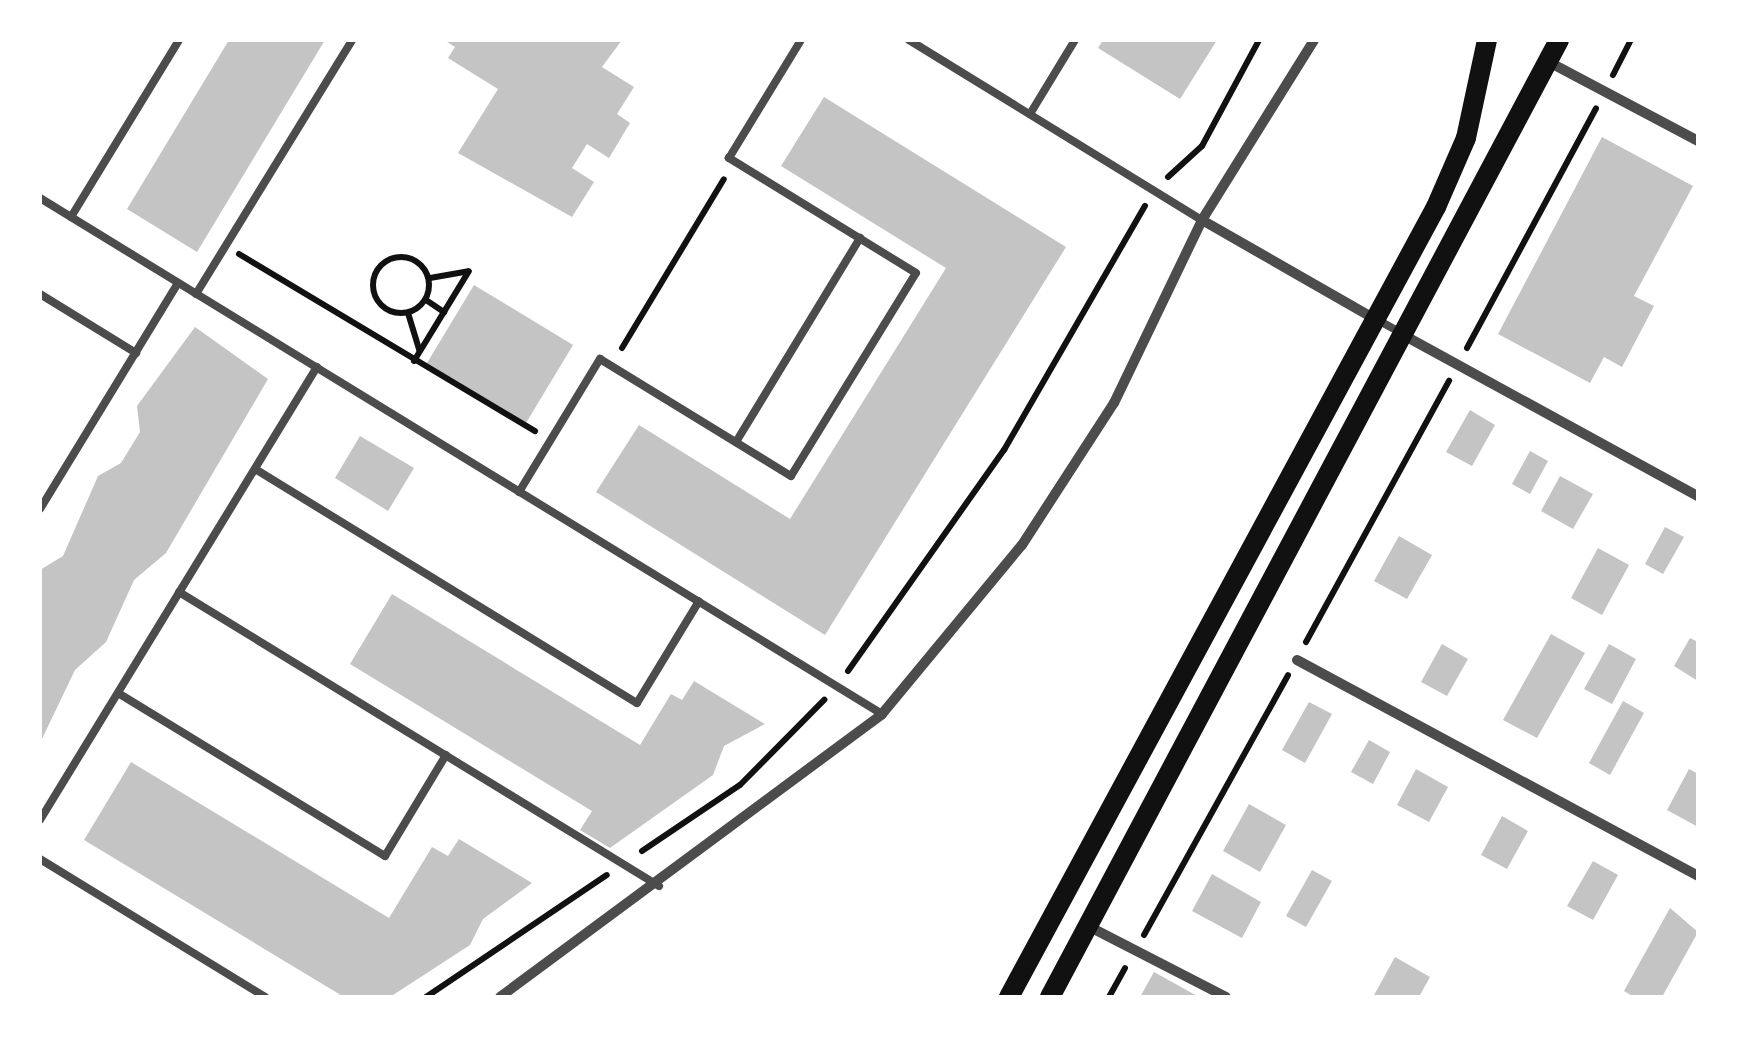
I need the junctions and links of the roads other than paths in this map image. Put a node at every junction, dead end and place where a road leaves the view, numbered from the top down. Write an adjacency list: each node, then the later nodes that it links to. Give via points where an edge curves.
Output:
1 (179, 40): 13 (lane)
2 (352, 40): 18 (lane)
3 (801, 40): 15 (lane, via 728,158)
4 (910, 40): 10 (lane)
5 (1076, 40): 10 (lane)
6 (1314, 40): 14 (street)
7 (1487, 40): 19 (main road, via 1466,138)
8 (1558, 40): 9 (main road)
9 (1547, 61): 11 (street); 20 (main road)
10 (1030, 114): 14 (lane)
11 (1698, 141)
12 (40, 198): 13 (lane)
13 (71, 217): 16 (lane)
14 (1202, 220): 19 (street); 32 (street, via 1114,403 1022,545)
15 (860, 238): 23 (lane); 23 (lane, via 916,273 791,476)
16 (178, 283): 18 (lane); 21 (lane)
17 (40, 294): 21 (lane)
18 (196, 294): 22 (lane)
19 (1376, 319): 20 (lane); 41 (main road)
20 (1407, 337): 26 (street); 38 (main road)
21 (136, 353): 27 (lane)
22 (317, 367): 24 (lane); 25 (lane)
23 (736, 442): 25 (lane, via 600,359)
24 (255, 469): 28 (lane); 29 (lane, via 637,703)
25 (519, 492): 29 (lane)
26 (1698, 496)
27 (40, 509)
28 (179, 592): 31 (lane); 33 (lane)
29 (699, 602): 32 (lane)
30 (1296, 660): 36 (street)
31 (118, 692): 33 (lane, via 385,856); 34 (lane)
32 (882, 714): 37 (street)
33 (446, 756): 37 (lane)
34 (40, 820)
35 (40, 859): 39 (lane)
36 (1698, 876)
37 (659, 886): 40 (street)
38 (1088, 926): 42 (main road); 43 (street)
39 (265, 997)
40 (500, 997)
41 (1009, 997)
42 (1050, 997)
43 (1226, 997)

